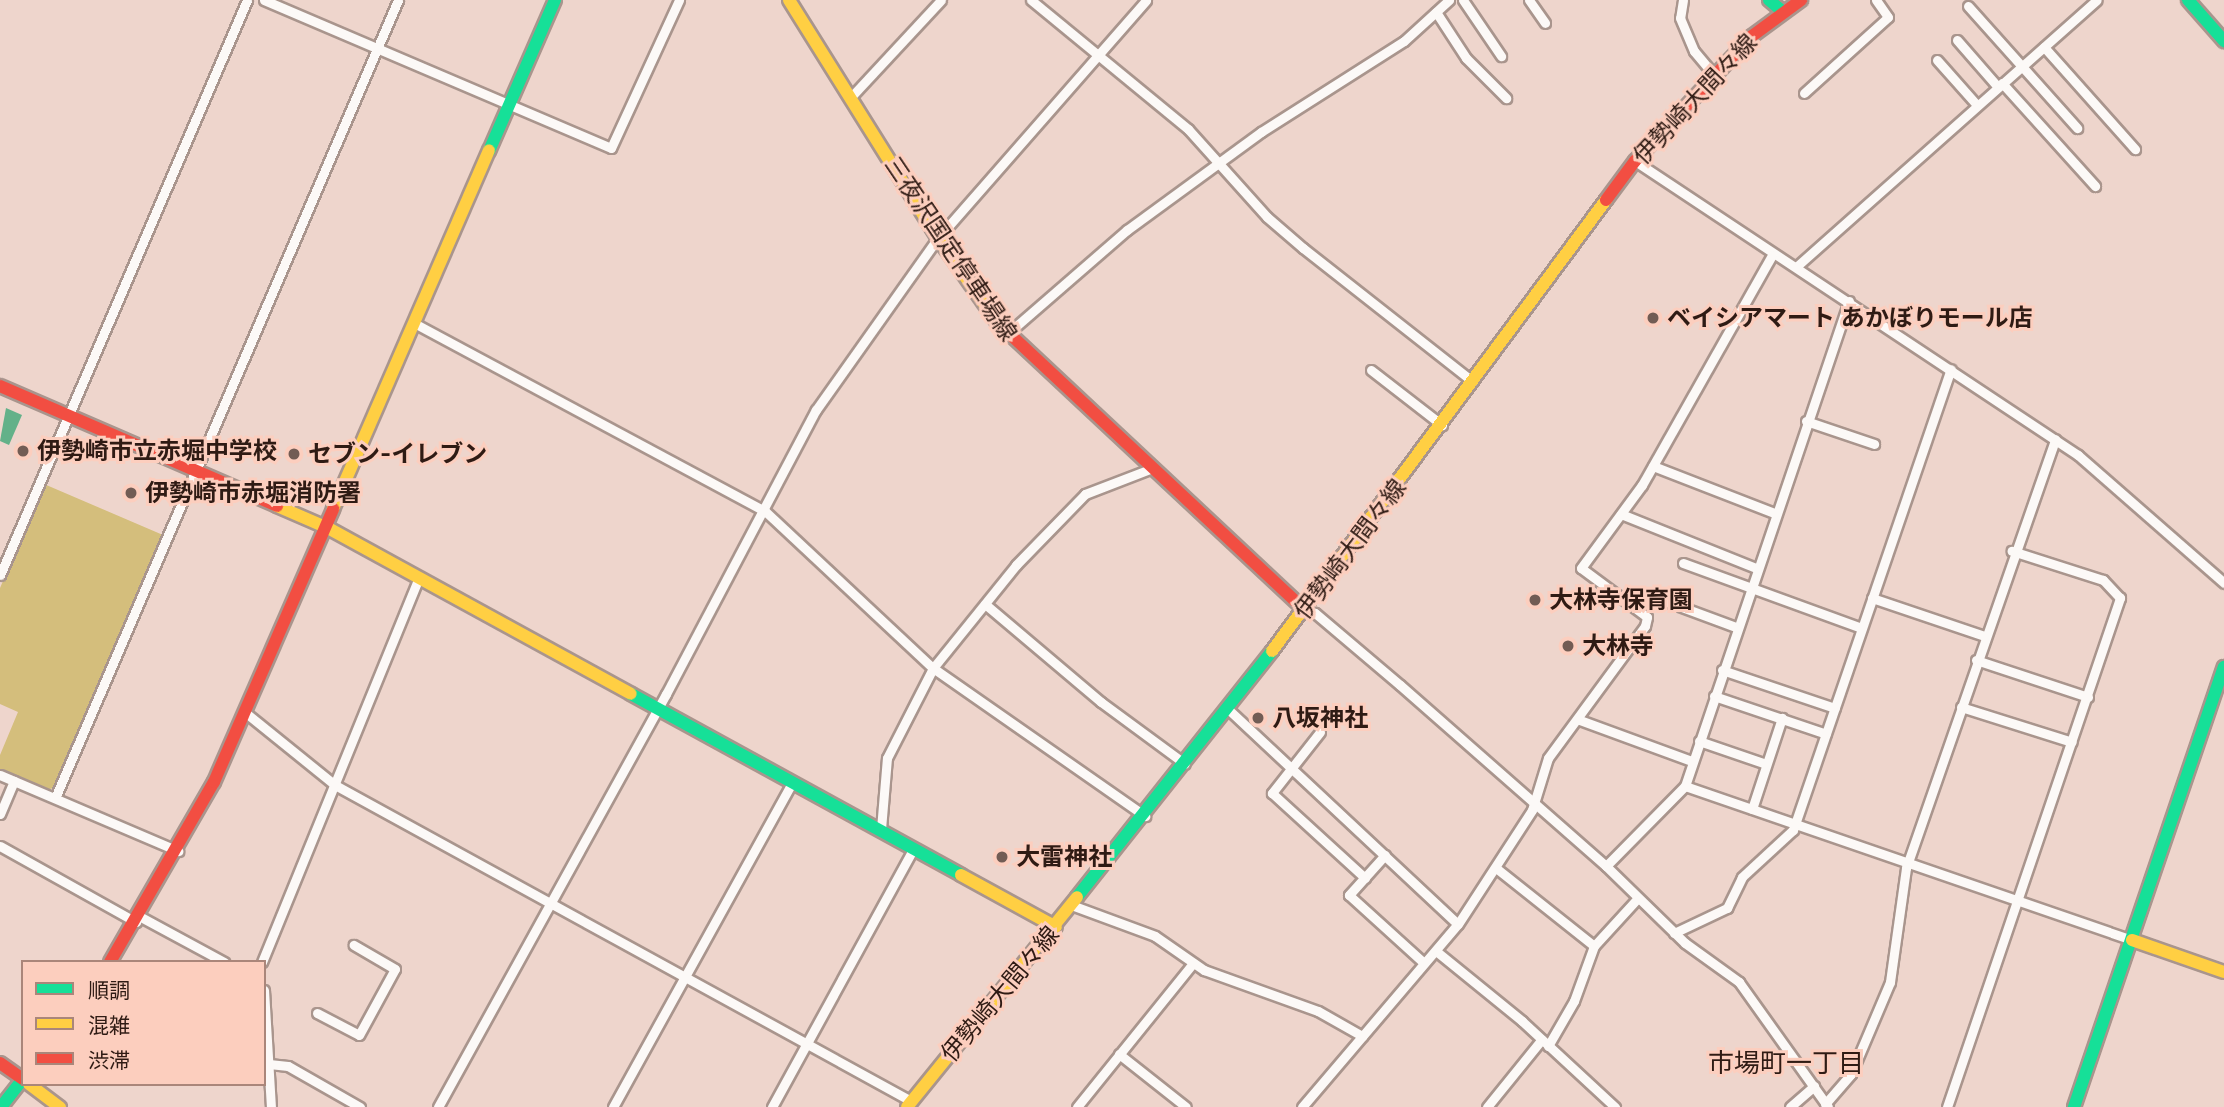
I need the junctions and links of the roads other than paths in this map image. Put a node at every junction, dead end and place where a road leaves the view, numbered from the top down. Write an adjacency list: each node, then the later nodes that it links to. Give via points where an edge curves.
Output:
1 (247, 0): 53 (street)
2 (264, 0): 26 (street)
3 (398, 0): 26 (street)
4 (555, 0): 36 (main road)
5 (679, 0): 36 (street, via 611,148)
6 (789, 0): 34 (main road, 三夜沢国定停車場線)
7 (942, 0): 34 (street)
8 (1031, 0): 27 (street)
9 (1146, 0): 27 (street)
10 (1449, 0): 21 (street)
11 (1463, 0): 28 (street)
12 (1529, 0): 22 (street)
13 (1683, 0): 31 (street, via 1680,18 1694,51)
14 (1769, 0): 20 (main road)
15 (1801, 0): 20 (main road, 伊勢崎大間々線)
16 (1876, 0): 33 (street, via 1888,17)
17 (2097, 0): 25 (street)
18 (2188, 0): 24 (main road)
19 (1968, 6): 30 (street)
20 (1782, 11): 31 (main road, 伊勢崎大間々線)
21 (1436, 12): 35 (street, via 1466,58); 41 (street, via 1404,41)
22 (1545, 23)
23 (1957, 40): 32 (street)
24 (2224, 41)
25 (2045, 47): 30 (street); 39 (street)
26 (377, 48): 36 (street); 60 (street)
27 (1097, 56): 41 (street, via 1188,129); 43 (street)
28 (1501, 56)
29 (1937, 60): 37 (street)
30 (2020, 68): 32 (street); 38 (street)
31 (1714, 75): 40 (main road, 伊勢崎大間々線)
32 (2000, 85): 37 (street); 42 (street)
33 (1804, 93)
34 (851, 97): 43 (main road, 三夜沢国定停車場線)
35 (1506, 98)
36 (508, 103): 47 (main road)
37 (1977, 105): 45 (street)
38 (2077, 128)
39 (2135, 149)
40 (1635, 161): 44 (street); 51 (main road, 伊勢崎大間々線)
41 (1220, 162): 48 (street, via 1103,248); 51 (street, via 1275,224)
42 (2095, 186)
43 (938, 239): 48 (main road, 三夜沢国定停車場線); 61 (street, via 816,410)
44 (1772, 255): 45 (street); 58 (street)
45 (1796, 267): 46 (street)
46 (1849, 301): 49 (street); 54 (street)
47 (415, 323): 61 (street); 64 (main road)
48 (1006, 335): 59 (main road, 三夜沢国定停車場線)
49 (1951, 369): 56 (street); 73 (street)
50 (1371, 370): 55 (street)
51 (1473, 382): 55 (main road, 伊勢崎大間々線)
52 (0, 386): 53 (main road)
53 (69, 415): 60 (main road); 68 (street)
54 (1806, 421): 57 (street); 62 (street)
55 (1442, 425): 75 (main road, 伊勢崎大間々線)
56 (2054, 439): 65 (street); 70 (street, via 2133,500)
57 (1874, 444)
58 (1653, 466): 62 (street); 63 (street)
59 (1150, 469): 74 (street, via 1085,494); 75 (main road, 三夜沢国定停車場線)
60 (196, 470): 64 (main road); 105 (street)
61 (765, 511): 81 (street); 85 (street)
62 (1774, 513): 67 (street)
63 (1620, 514): 67 (street); 90 (street, via 1581,568 1648,620)
64 (328, 527): 69 (main road); 89 (main road)
65 (2012, 551): 78 (street); 84 (street, via 2103,580 2120,596)
66 (1684, 564): 71 (street)
67 (1756, 568): 71 (street)
68 (0, 575)
69 (419, 578): 85 (main road); 103 (street)
70 (2224, 583)
71 (1749, 587): 76 (street); 77 (street)
72 (1651, 596): 76 (street)
73 (1872, 598): 77 (street); 78 (street)
74 (985, 604): 81 (street); 97 (street, via 1101,702)
75 (1305, 610): 88 (main road, 伊勢崎大間々線); 106 (street, via 1315,613)
76 (1736, 627): 82 (street)
77 (1862, 628): 87 (street)
78 (1984, 636): 79 (street)
79 (1976, 660): 84 (street); 86 (street)
80 (2224, 667): 128 (main road)
81 (933, 668): 109 (street); 111 (street, via 887,758)
82 (1722, 670): 83 (street); 87 (street)
83 (1714, 696): 91 (street); 94 (street)
84 (2088, 697): 95 (street)
85 (659, 707): 102 (main road); 122 (street)
86 (1961, 707): 95 (street); 116 (street)
87 (1835, 708): 93 (street)
88 (1229, 710): 97 (main road, 伊勢崎大間々線); 99 (street)
89 (246, 713): 103 (street); 114 (main road)
90 (1577, 719): 96 (street); 106 (street, via 1548,758)
91 (1782, 719): 93 (street); 98 (street)
92 (1320, 732): 99 (street)
93 (1826, 734): 110 (street)
94 (1699, 741): 96 (street); 98 (street)
95 (2072, 742): 121 (street)
96 (1692, 761): 104 (street)
97 (1185, 764): 109 (main road, 伊勢崎大間々線)
98 (1766, 764): 107 (street)
99 (1293, 767): 115 (street); 119 (street, via 1272,793)
100 (0, 775): 101 (street)
101 (14, 781): 105 (street); 108 (street)
102 (793, 781): 111 (main road); 138 (street)
103 (335, 785): 122 (street); 134 (street)
104 (1685, 786): 107 (street); 117 (street)
105 (55, 798): 114 (street)
106 (1534, 804): 117 (street); 118 (street)
107 (1752, 809): 110 (street)
108 (0, 814)
109 (1145, 816): 123 (main road, 伊勢崎大間々線)
110 (1796, 824): 116 (street); 127 (street, via 1742,877 1727,908)
111 (881, 829): 113 (main road)
112 (0, 846): 124 (street)
113 (914, 849): 126 (main road); 143 (street)
114 (178, 851): 124 (main road)
115 (1385, 855): 119 (street); 125 (street)
116 (1909, 862): 121 (street); 152 (street, via 1890,982 1850,1074)
117 (1606, 866): 120 (street)
118 (1496, 868): 125 (street); 130 (street)
119 (1365, 878): 136 (street, via 1349,895)
120 (1638, 898): 127 (street); 130 (street)
121 (2018, 901): 128 (street); 166 (street)
122 (551, 903): 138 (street); 157 (street)
123 (1074, 906): 126 (main road, 伊勢崎大間々線); 135 (street, via 1155,936)
124 (138, 919): 132 (main road); 133 (street)
125 (1458, 924): 131 (street)
126 (1056, 927): 151 (main road, 伊勢崎大間々線)
127 (1674, 933): 150 (street, via 1750,993)
128 (2132, 940): 137 (main road); 167 (main road)
129 (354, 945): 139 (street, via 395,970 359,1035)
130 (1594, 946): 142 (street, via 1574,1001)
131 (1436, 951): 136 (street); 142 (street)
132 (111, 960)
133 (220, 960)
134 (263, 960)
135 (1193, 963): 141 (street, via 1224,979 1318,1011); 144 (street)
136 (1424, 963): 141 (street)
137 (2224, 972)
138 (685, 977): 143 (street); 158 (street)
139 (317, 1013)
140 (266, 1020): 146 (street)
141 (1362, 1036): 162 (street)
142 (1545, 1043): 163 (street); 164 (street)
143 (806, 1045): 151 (street); 159 (street)
144 (1119, 1054): 160 (street); 161 (street)
145 (0, 1063): 147 (main road)
146 (269, 1065): 155 (street); 156 (street, via 288,1066)
147 (21, 1078)
148 (21, 1082): 153 (main road)
149 (32, 1086): 154 (main road)
150 (1814, 1086): 152 (street); 165 (street)
151 (909, 1104)
152 (1826, 1106)
153 (1, 1107)
154 (60, 1107)
155 (271, 1107)
156 (360, 1107)
157 (438, 1107)
158 (613, 1107)
159 (772, 1107)
160 (1077, 1107)
161 (1186, 1107)
162 (1302, 1107)
163 (1487, 1107)
164 (1615, 1107)
165 (1790, 1107)
166 (1947, 1107)
167 (2074, 1107)

